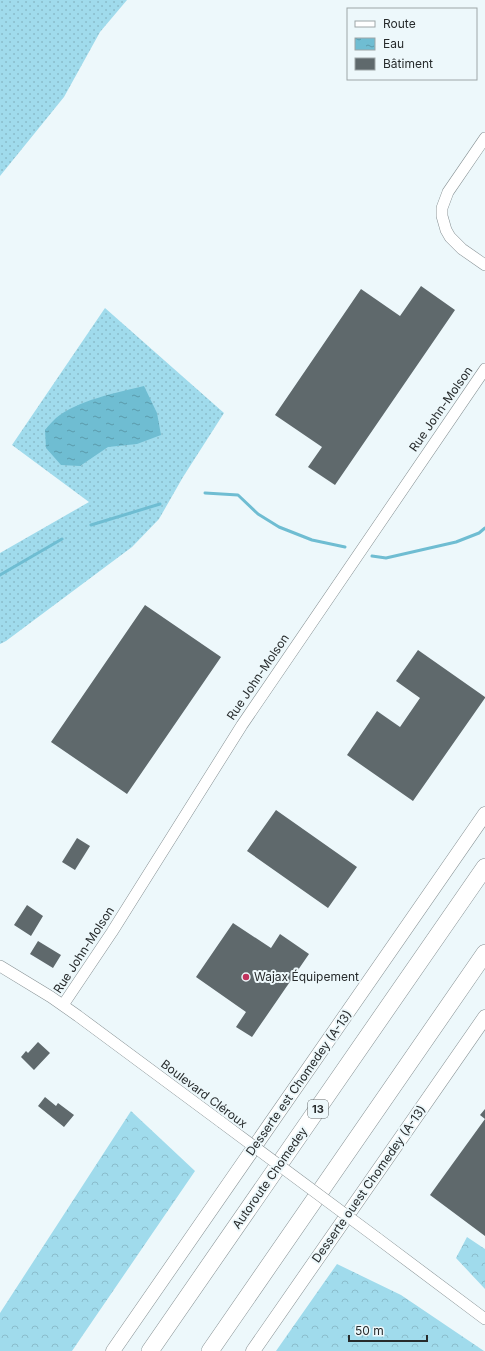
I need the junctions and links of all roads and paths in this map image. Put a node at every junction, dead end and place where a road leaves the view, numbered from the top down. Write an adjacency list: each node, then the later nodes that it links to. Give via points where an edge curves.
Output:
1 (485, 138): 2 (street, via 448,192 442,216 450,237)
2 (485, 265)
3 (485, 369): 8 (street, Rue John-Molson, via 246,718 112,932)
4 (485, 814): 11 (main road, Desserte est Chomedey (A-13))
5 (485, 867): 12 (highway, Autoroute Chomedey / 13)
6 (485, 953): 13 (highway)
7 (0, 966): 8 (street, Boulevard Cléroux)
8 (63, 1005): 10 (street, Boulevard Cléroux, bridge)
9 (485, 1017): 14 (main road, Desserte ouest Chomedey (A-13))
10 (485, 1320)
11 (113, 1351)
12 (150, 1351)
13 (210, 1351)
14 (253, 1351)

